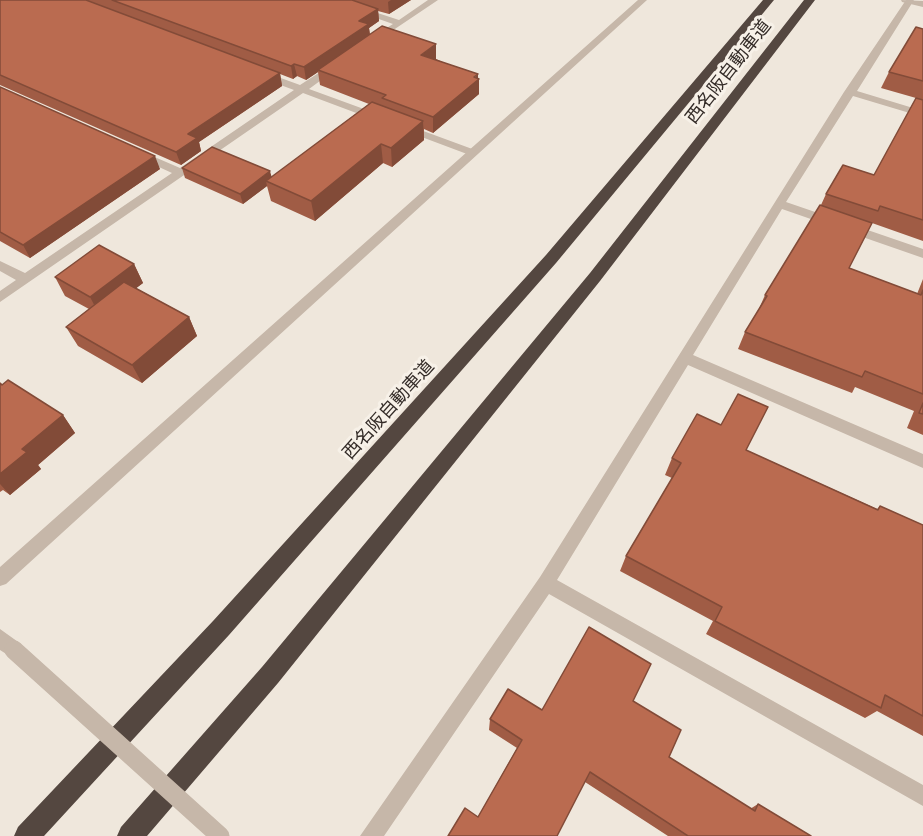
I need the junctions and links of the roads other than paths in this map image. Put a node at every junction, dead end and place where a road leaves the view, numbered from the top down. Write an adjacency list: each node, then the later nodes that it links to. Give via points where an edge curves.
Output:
1 (329, 0): 7 (street)
2 (434, 0): 7 (street)
3 (643, 0): 15 (street)
4 (769, 0): 28 (highway, 西名阪自動車道, via 543,268 221,628)
5 (810, 0): 29 (highway, 西名阪自動車道, via 595,277 270,675)
6 (912, 1): 12 (street)
7 (399, 23): 8 (street)
8 (360, 50)
9 (340, 63): 11 (street)
10 (256, 72): 11 (street)
11 (301, 89): 15 (street); 16 (street)
12 (849, 92): 13 (street); 17 (street)
13 (923, 114)
14 (127, 148): 16 (street)
15 (471, 152): 24 (street)
16 (180, 172): 20 (street)
17 (779, 204): 18 (street); 22 (street)
18 (923, 254)
19 (0, 265): 20 (street)
20 (25, 279): 21 (street)
21 (0, 297)
22 (684, 357): 23 (street); 25 (street)
23 (923, 461)
24 (0, 578)
25 (546, 583): 27 (street); 31 (street)
26 (7, 644): 30 (street, bridge)
27 (923, 796)
28 (27, 836)
29 (130, 836)
30 (220, 836)
31 (371, 836)

